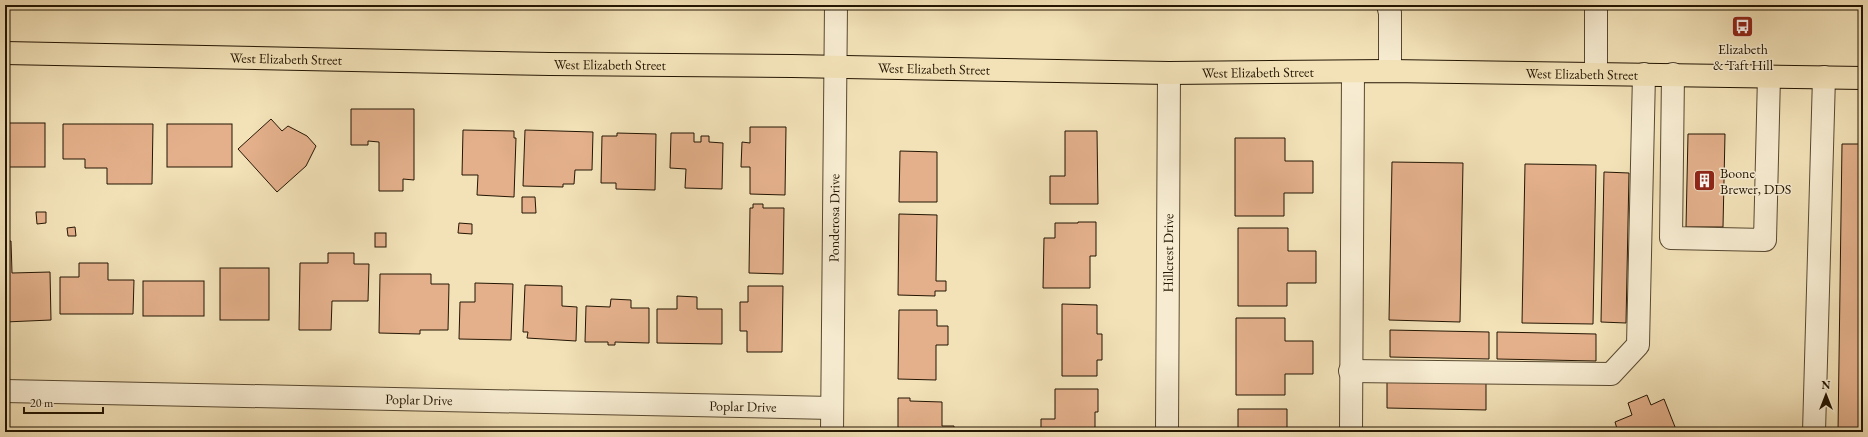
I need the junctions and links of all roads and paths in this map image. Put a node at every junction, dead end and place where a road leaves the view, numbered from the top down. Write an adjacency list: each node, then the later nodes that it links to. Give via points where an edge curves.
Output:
1 (836, 5): 5 (street, Ponderosa Drive)
2 (1388, 5): 6 (street)
3 (1596, 5): 9 (street)
4 (5, 53): 5 (main road, West Elizabeth Street, via 550,64)
5 (835, 66): 8 (main road, West Elizabeth Street); 17 (street, Ponderosa Drive)
6 (1390, 71): 7 (main road, West Elizabeth Street); 9 (main road, West Elizabeth Street)
7 (1353, 72): 8 (main road, West Elizabeth Street); 15 (street)
8 (1169, 73): 19 (street, Hillcrest Drive)
9 (1596, 73): 10 (main road, West Elizabeth Street)
10 (1644, 74): 11 (main road, West Elizabeth Street); 15 (street, via 1638,345 1612,374)
11 (1673, 74): 12 (main road, West Elizabeth Street); 12 (street, via 1671,238 1765,240)
12 (1769, 76): 13 (main road, West Elizabeth Street)
13 (1824, 77): 14 (main road, West Elizabeth Street); 21 (street)
14 (1863, 78)
15 (1350, 371): 20 (street)
16 (5, 391): 17 (street, Poplar Drive)
17 (832, 408): 18 (street, Ponderosa Drive)
18 (832, 432)
19 (1167, 432)
20 (1351, 432)
21 (1814, 432)

